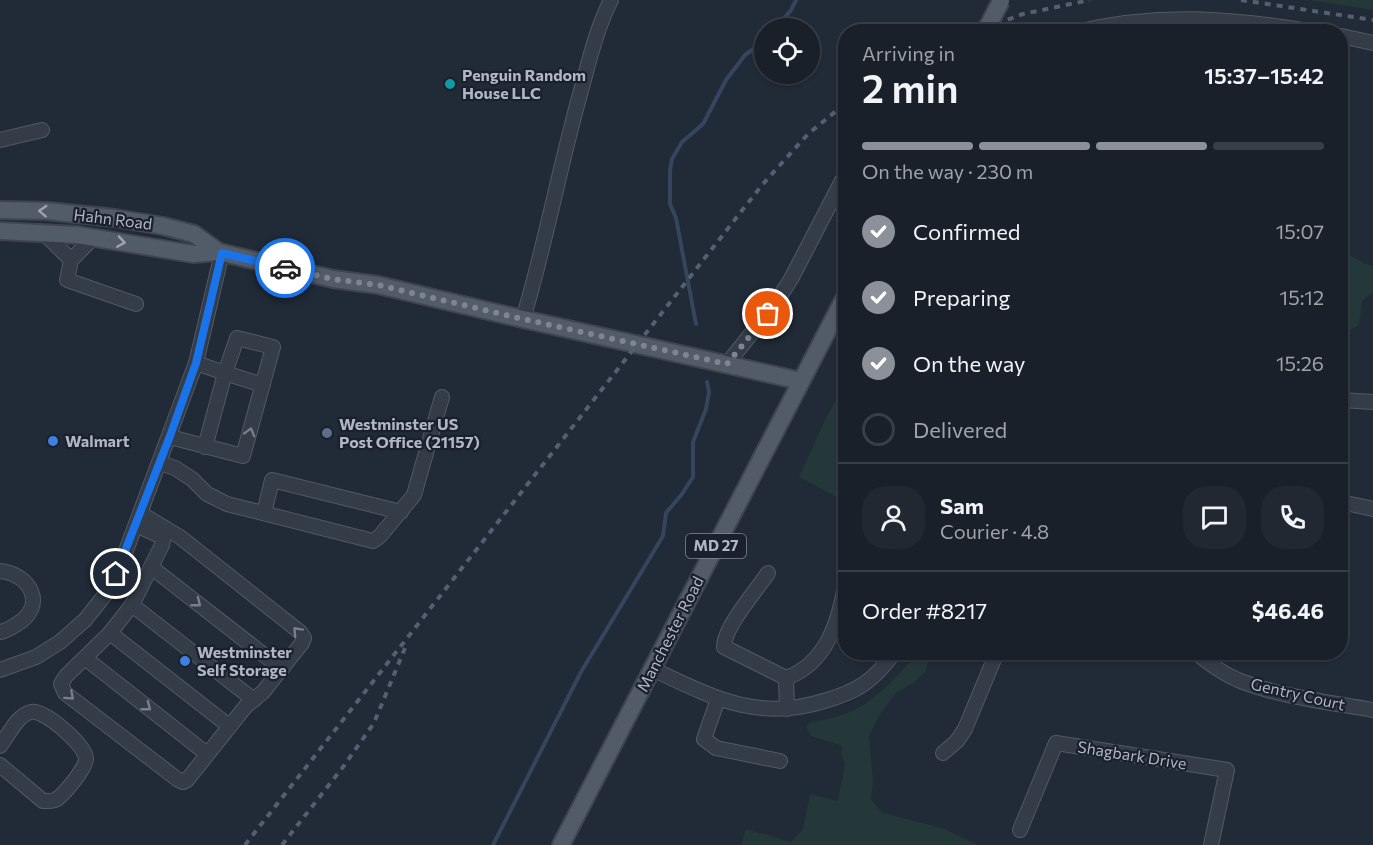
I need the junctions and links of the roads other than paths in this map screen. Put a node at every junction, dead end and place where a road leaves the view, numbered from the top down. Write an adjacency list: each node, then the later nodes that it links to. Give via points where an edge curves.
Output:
1 (611, 0): 19 (street, via 600,22 566,141)
2 (1001, 1): 3 (main road, bridge)
3 (989, 24)
4 (1116, 24): 5 (street, via 1202,18)
5 (1270, 24)
6 (1348, 38): 7 (street)
7 (1373, 43)
8 (42, 130): 9 (street)
9 (0, 140)
10 (838, 188): 21 (street, via 791,279)
11 (0, 210): 15 (main road, Hahn Road, one-way to 11, via 194,234 162,226 47,211)
12 (0, 231): 13 (main road, Hahn Road)
13 (45, 234): 14 (main road, Hahn Road); 16 (street)
14 (93, 238): 15 (main road, Hahn Road, one-way to 15, via 192,254); 16 (street)
15 (221, 253): 19 (main road, Hahn Road); 20 (street)
16 (71, 260): 17 (street, via 67,280)
17 (136, 304)
18 (838, 310): 23 (main road, Manchester Road / MD 27)
19 (523, 319): 21 (main road, Hahn Road)
20 (196, 363): 22 (street); 28 (street)
21 (727, 364): 23 (main road, Hahn Road)
22 (225, 372): 24 (street); 24 (street, via 237,338 273,347); 29 (street)
23 (801, 381): 48 (main road, Manchester Road / MD 27)
24 (263, 385): 29 (street, one-way to 24, via 243,456)
25 (442, 397): 33 (street, via 414,495)
26 (1348, 400): 27 (street)
27 (1373, 402)
28 (170, 436): 29 (street); 30 (street)
29 (205, 447)
30 (160, 463): 34 (street, via 175,468 207,494 227,504); 35 (street)
31 (1348, 504): 32 (street)
32 (1373, 509)
33 (401, 512): 34 (street, via 373,541); 34 (street, via 272,480)
34 (264, 513)
35 (138, 519): 36 (street, via 163,540); 47 (street, one-way to 35, via 303,641 302,634 180,537); 49 (street, via 108,591 85,620 36,657)
36 (151, 567): 39 (street); 47 (street, one-way to 47)
37 (0, 571): 41 (street, via 28,584 34,606 27,618)
38 (768, 573): 50 (street, via 731,624 724,647)
39 (132, 605): 42 (street); 52 (street)
40 (838, 620): 50 (street, via 813,662)
41 (0, 632)
42 (110, 633): 43 (street); 55 (street)
43 (85, 658): 58 (street, one-way to 58); 58 (street, one-way to 58, via 62,681 65,693 180,781 187,780)
44 (888, 660): 53 (street, via 870,681 853,691)
45 (994, 660): 57 (street, via 965,729)
46 (1205, 660): 54 (street, Gentry Court, via 1236,679 1261,688)
47 (282, 669): 52 (street)
48 (652, 669): 51 (street); 62 (main road, Manchester Road / MD 27)
49 (0, 670)
50 (786, 678): 53 (street)
51 (718, 699): 53 (street); 59 (street, via 704,739 716,748)
52 (254, 700): 55 (street)
53 (787, 710)
54 (1373, 710)
55 (230, 726): 58 (street)
56 (0, 746): 60 (street, via 25,714 42,712 76,742 86,760 84,768 50,802 43,801)
57 (943, 753)
58 (207, 754)
59 (780, 761)
60 (0, 765)
61 (1020, 830): 63 (street, Shagbark Drive, via 1056,743 1227,770)
62 (563, 844)
63 (1212, 845)

